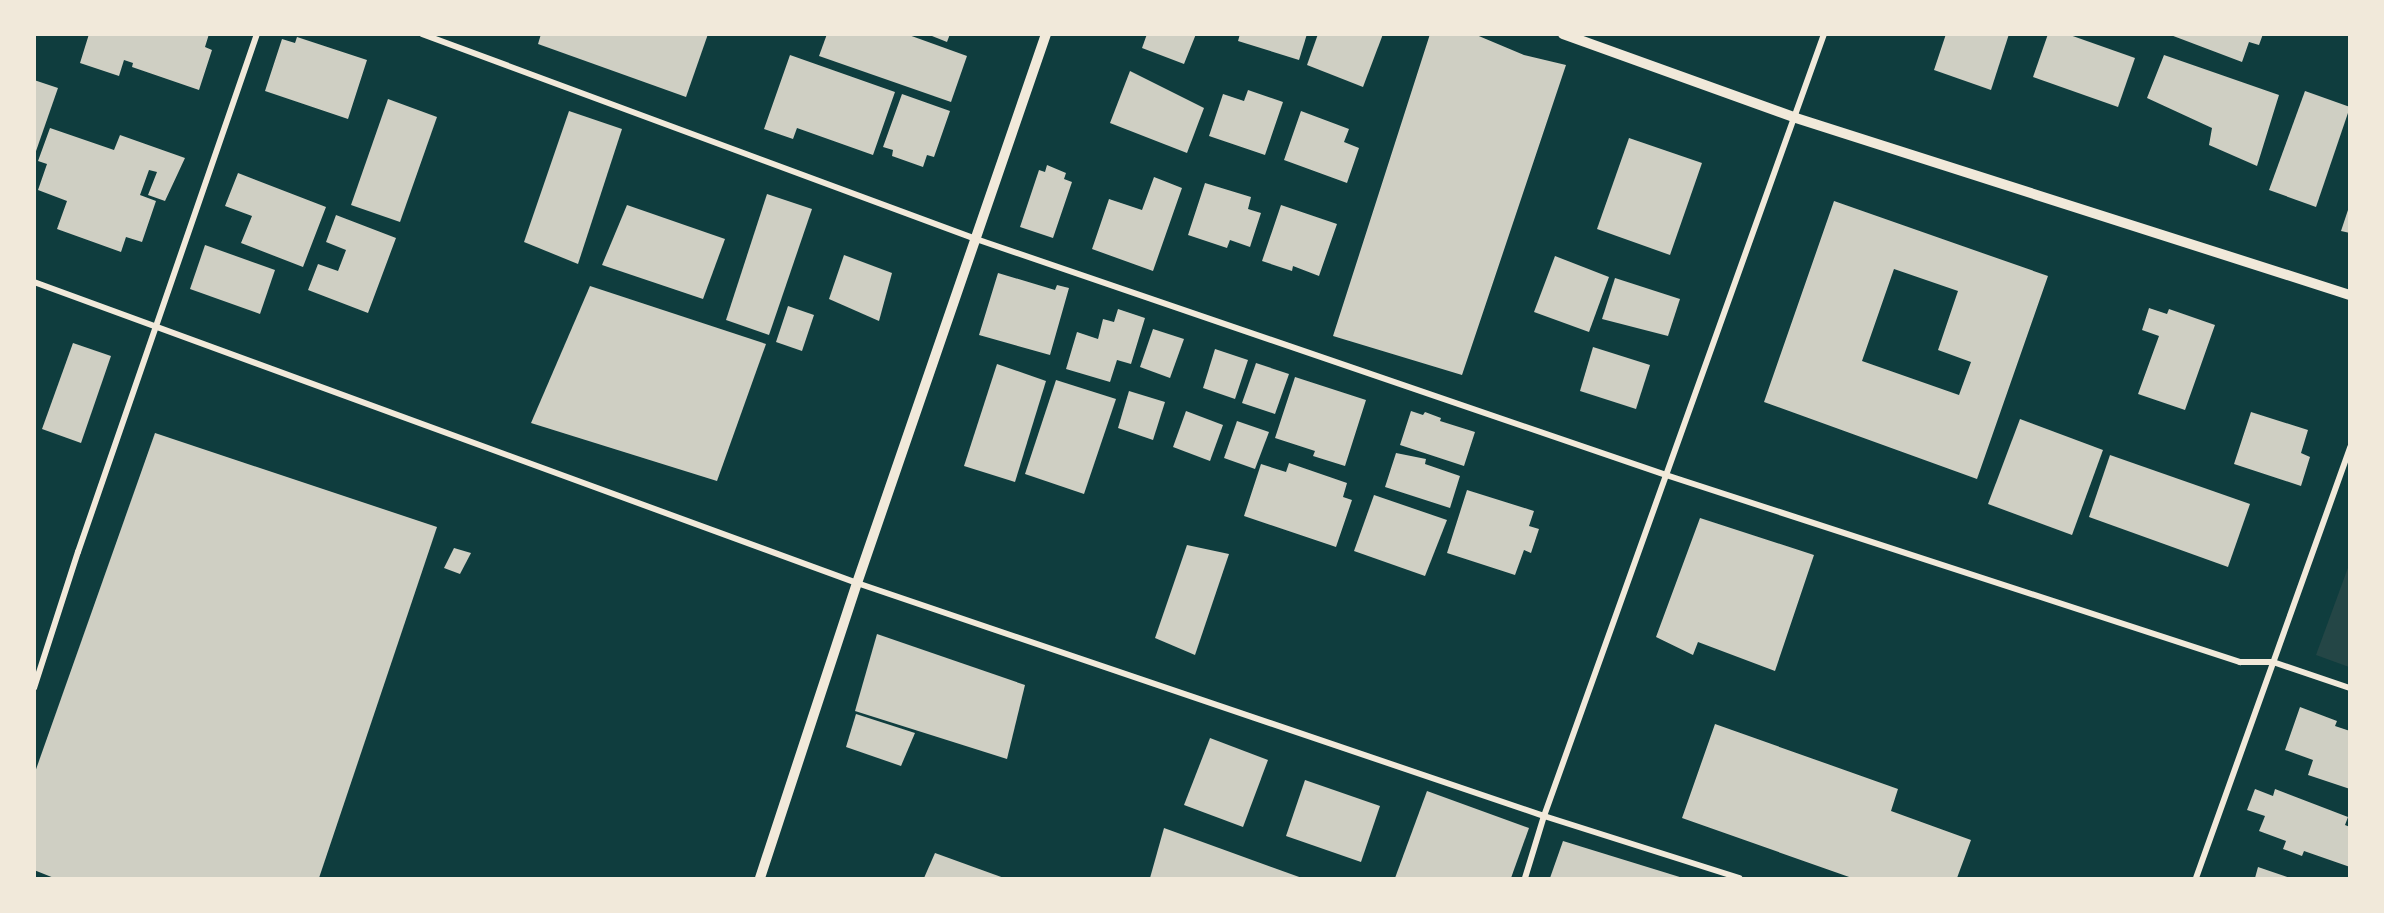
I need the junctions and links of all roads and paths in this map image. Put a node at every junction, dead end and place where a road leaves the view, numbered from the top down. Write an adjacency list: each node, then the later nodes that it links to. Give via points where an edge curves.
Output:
1 (257, 34): 10 (street)
2 (422, 34): 7 (street)
3 (1046, 34): 7 (street)
4 (1563, 34): 6 (street)
5 (1824, 34): 6 (street)
6 (1796, 118): 9 (street); 12 (street)
7 (976, 239): 12 (street); 13 (street)
8 (34, 282): 10 (street)
9 (2349, 295)
10 (156, 326): 13 (street); 15 (street)
11 (2349, 447): 14 (street)
12 (1666, 475): 14 (street, via 2240,662); 17 (street)
13 (857, 583): 17 (street); 18 (street)
14 (2273, 662): 16 (street); 21 (street)
15 (34, 688)
16 (2349, 688)
17 (1544, 816): 19 (street); 20 (street)
18 (760, 879)
19 (1525, 879)
20 (1739, 879)
21 (2196, 879)

